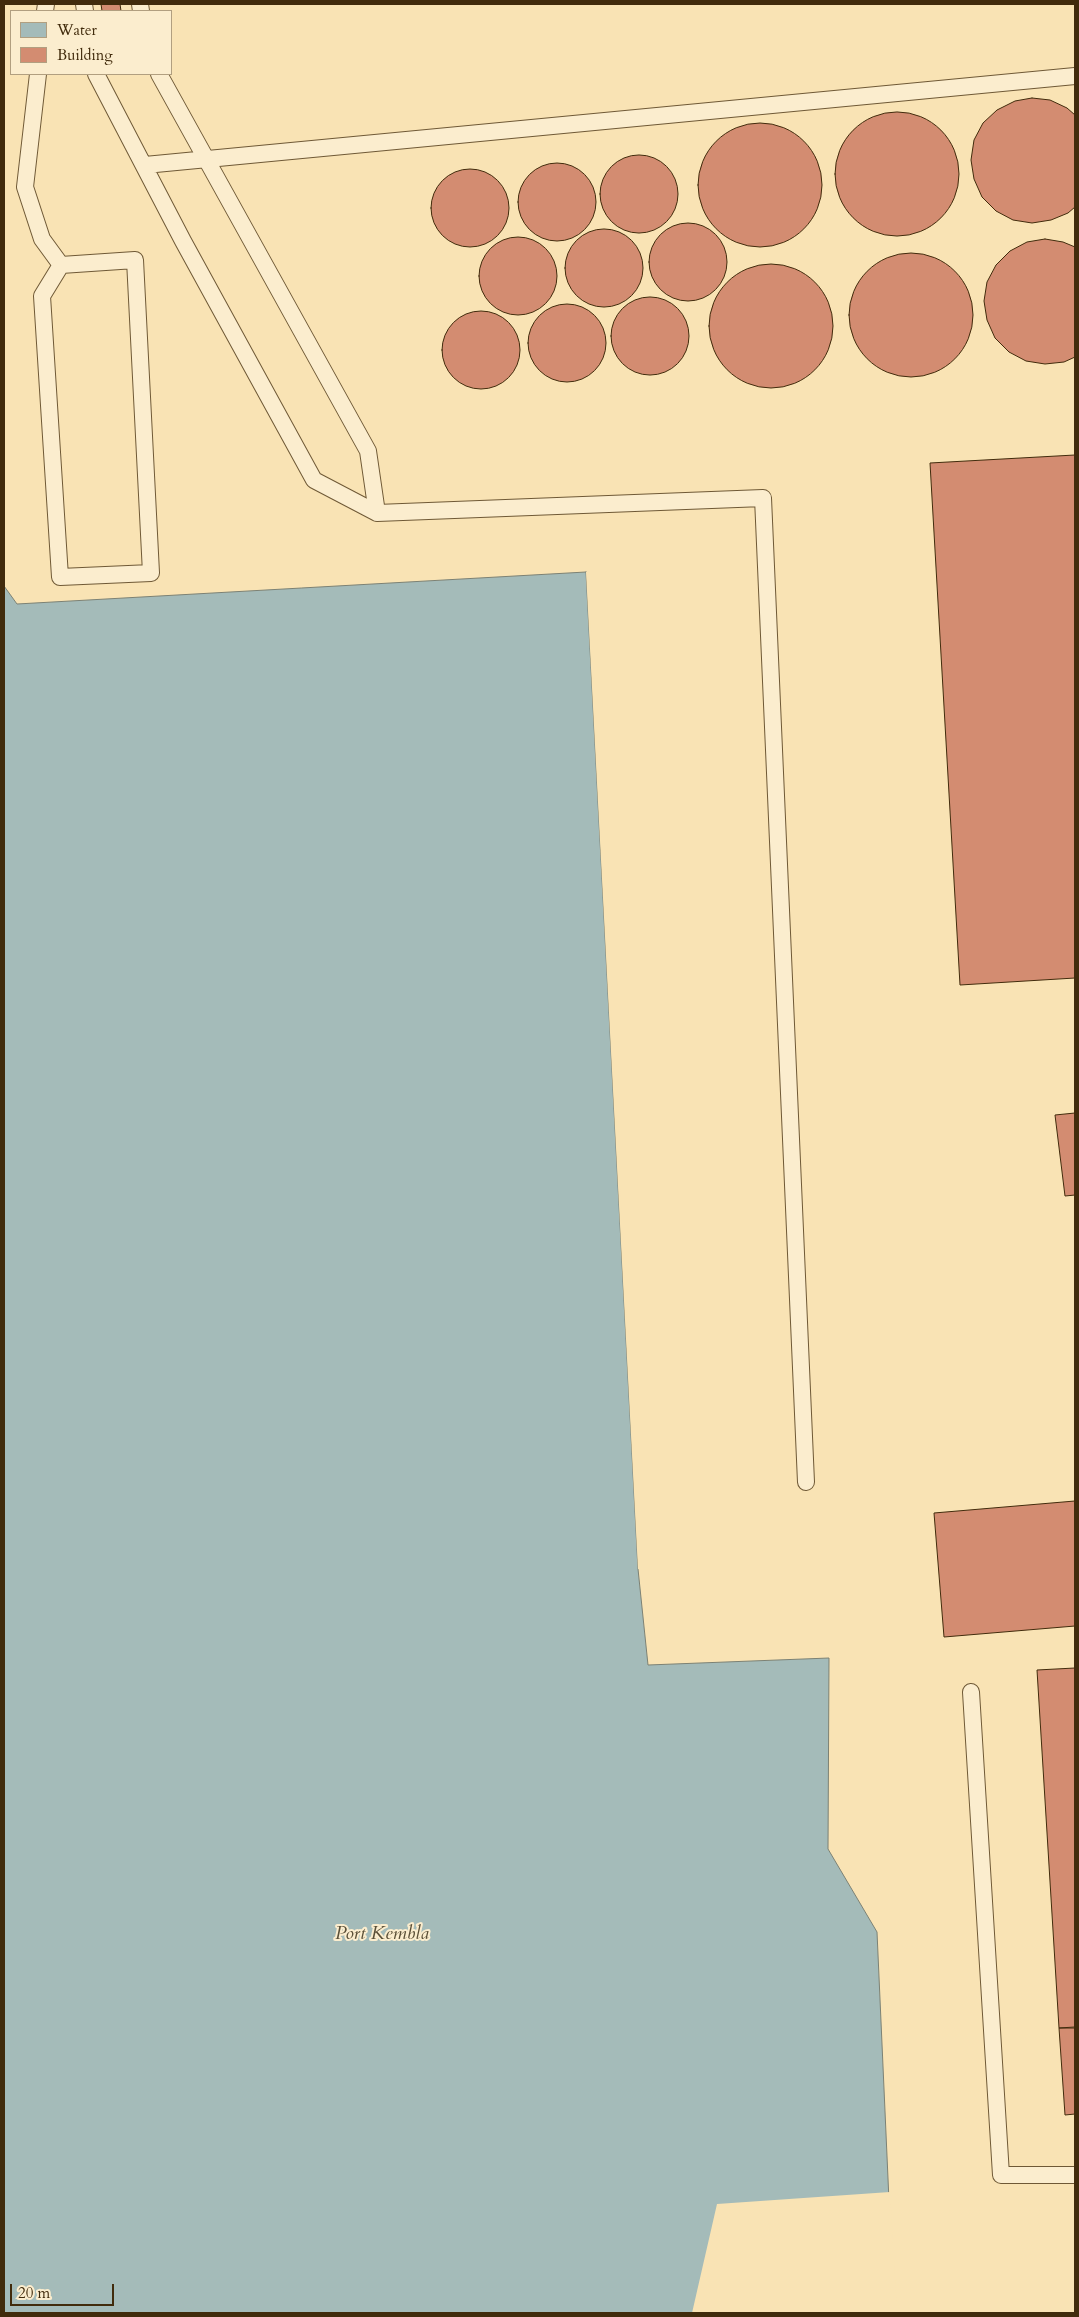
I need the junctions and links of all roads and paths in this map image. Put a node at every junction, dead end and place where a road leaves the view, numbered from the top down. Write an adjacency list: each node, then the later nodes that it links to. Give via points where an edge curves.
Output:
1 (38, 75): 7 (lane, via 25,187 42,239)
2 (97, 75): 6 (lane)
3 (160, 75): 5 (lane)
4 (1075, 76): 5 (lane)
5 (206, 158): 6 (lane); 8 (lane, via 368,451)
6 (145, 165): 8 (lane, via 314,480)
7 (61, 265): 7 (lane, via 135,260 151,573 60,577 42,296)
8 (378, 513): 9 (lane, via 763,498)
9 (806, 1482)
10 (971, 1692): 11 (lane, via 1001,2175)
11 (1075, 2175)

